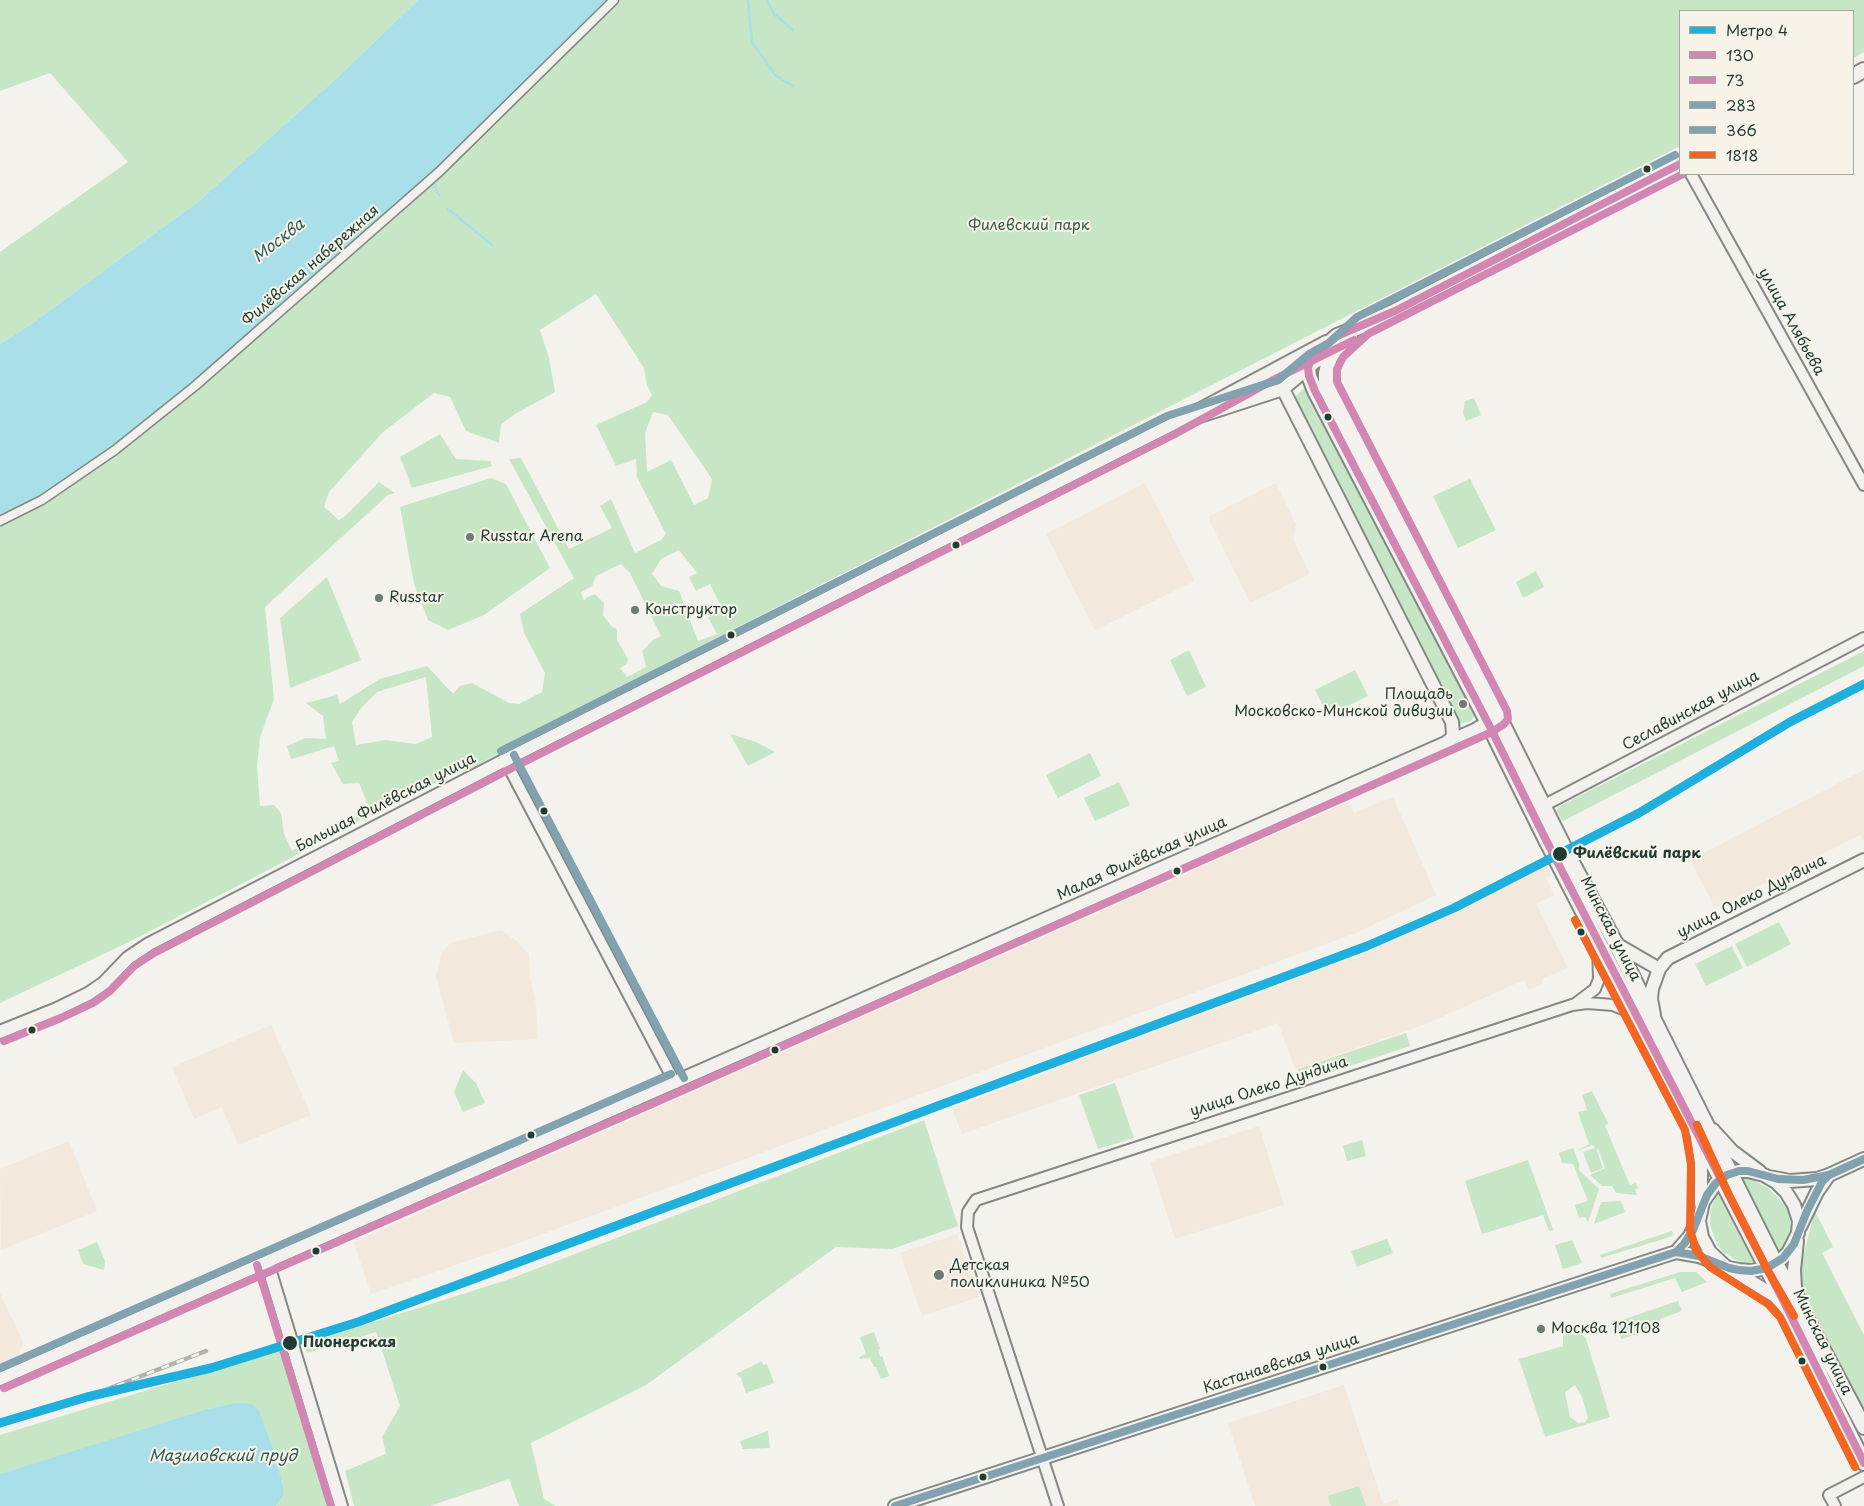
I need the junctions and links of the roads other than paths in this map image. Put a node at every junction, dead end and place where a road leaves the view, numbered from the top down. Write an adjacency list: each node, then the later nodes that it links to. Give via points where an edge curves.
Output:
1 (614, 0): 14 (street, Филёвская набережная, via 439,172 195,386 115,450 42,500)
2 (1679, 165): 4 (main road, Большая Филёвская улица)
3 (1692, 175): 13 (street, улица Алябьева)
4 (1362, 326): 5 (main road, Большая Филёвская улица); 6 (main road)
5 (1337, 336): 7 (main road, via 1311,358); 8 (street, Большая Филёвская улица)
6 (1334, 351): 7 (street, Большая Филёвская улица); 9 (main road, via 1327,366)
7 (1308, 368): 8 (street, Большая Филёвская улица, via 1294,366); 9 (street); 10 (street, Большая Филёвская улица); 11 (main road, Минская улица)
8 (1270, 370): 12 (street, Большая Филёвская улица)
9 (1326, 382): 16 (main road, Минская улица)
10 (1287, 385): 11 (street, via 1307,385); 12 (street, Большая Филёвская улица); 17 (street, via 1452,722 1452,738)
11 (1315, 391): 16 (main road, Минская улица)
12 (1171, 425): 18 (street, Большая Филёвская улица)
13 (1864, 484)
14 (0, 521)
15 (1864, 638): 19 (street, Сеславинская улица)
16 (1493, 719): 17 (street, Малая Филёвская улица); 19 (main road, Минская улица)
17 (1447, 742): 29 (street, Малая Филёвская улица)
18 (506, 760): 28 (street, Большая Филёвская улица, via 144,946 88,994); 29 (street)
19 (1538, 809): 20 (main road, Минская улица)
20 (1562, 858): 22 (main road, Минская улица); 23 (main road, Минская улица)
21 (1864, 860): 24 (street, улица Олеко Дундича, via 1668,958)
22 (1597, 939): 25 (street, улица Олеко Дундича, via 1599,979 1594,989); 26 (main road, Минская улица)
23 (1616, 944): 24 (street); 27 (main road, Минская улица)
24 (1659, 969): 27 (street, via 1651,999)
25 (1572, 1006): 26 (street, улица Олеко Дундича, via 1587,1003 1613,1005); 44 (street, улица Олеко Дундича, via 976,1200 968,1212 968,1227)
26 (1638, 1018): 30 (main road, Минская улица)
27 (1654, 1020): 30 (main road, Минская улица)
28 (0, 1032)
29 (675, 1083): 38 (street, Малая Филёвская улица)
30 (1700, 1123): 32 (main road, Минская улица); 33 (street); 35 (street)
31 (1864, 1158): 34 (street)
32 (1726, 1176): 33 (street, via 1748,1171); 35 (street, via 1716,1182 1706,1195); 39 (main road, Минская улица)
33 (1766, 1176): 34 (street, via 1803,1180); 36 (street, via 1791,1199 1798,1213)
34 (1829, 1176): 36 (street, via 1816,1192)
35 (1700, 1212): 37 (street, via 1690,1236); 40 (street, via 1700,1229 1705,1245)
36 (1799, 1231): 39 (street, via 1788,1253); 41 (street)
37 (1676, 1252): 40 (street, Кастанаевская улица, via 1699,1256); 44 (street, Кастанаевская улица)
38 (267, 1262): 42 (street, Малая Филёвская улица); 47 (street)
39 (1771, 1266): 40 (street, Кастанаевская улица, via 1751,1271); 41 (main road, Минская улица)
40 (1727, 1267): 41 (street)
41 (1794, 1308): 43 (main road, Минская улица); 45 (main road, Минская улица)
42 (0, 1379)
43 (1864, 1427)
44 (1042, 1459): 48 (street, Кастанаевская улица); 49 (street)
45 (1864, 1463)
46 (1864, 1477): 50 (street, via 1829,1495)
47 (341, 1506)
48 (895, 1506)
49 (1058, 1506)
50 (1835, 1506)

